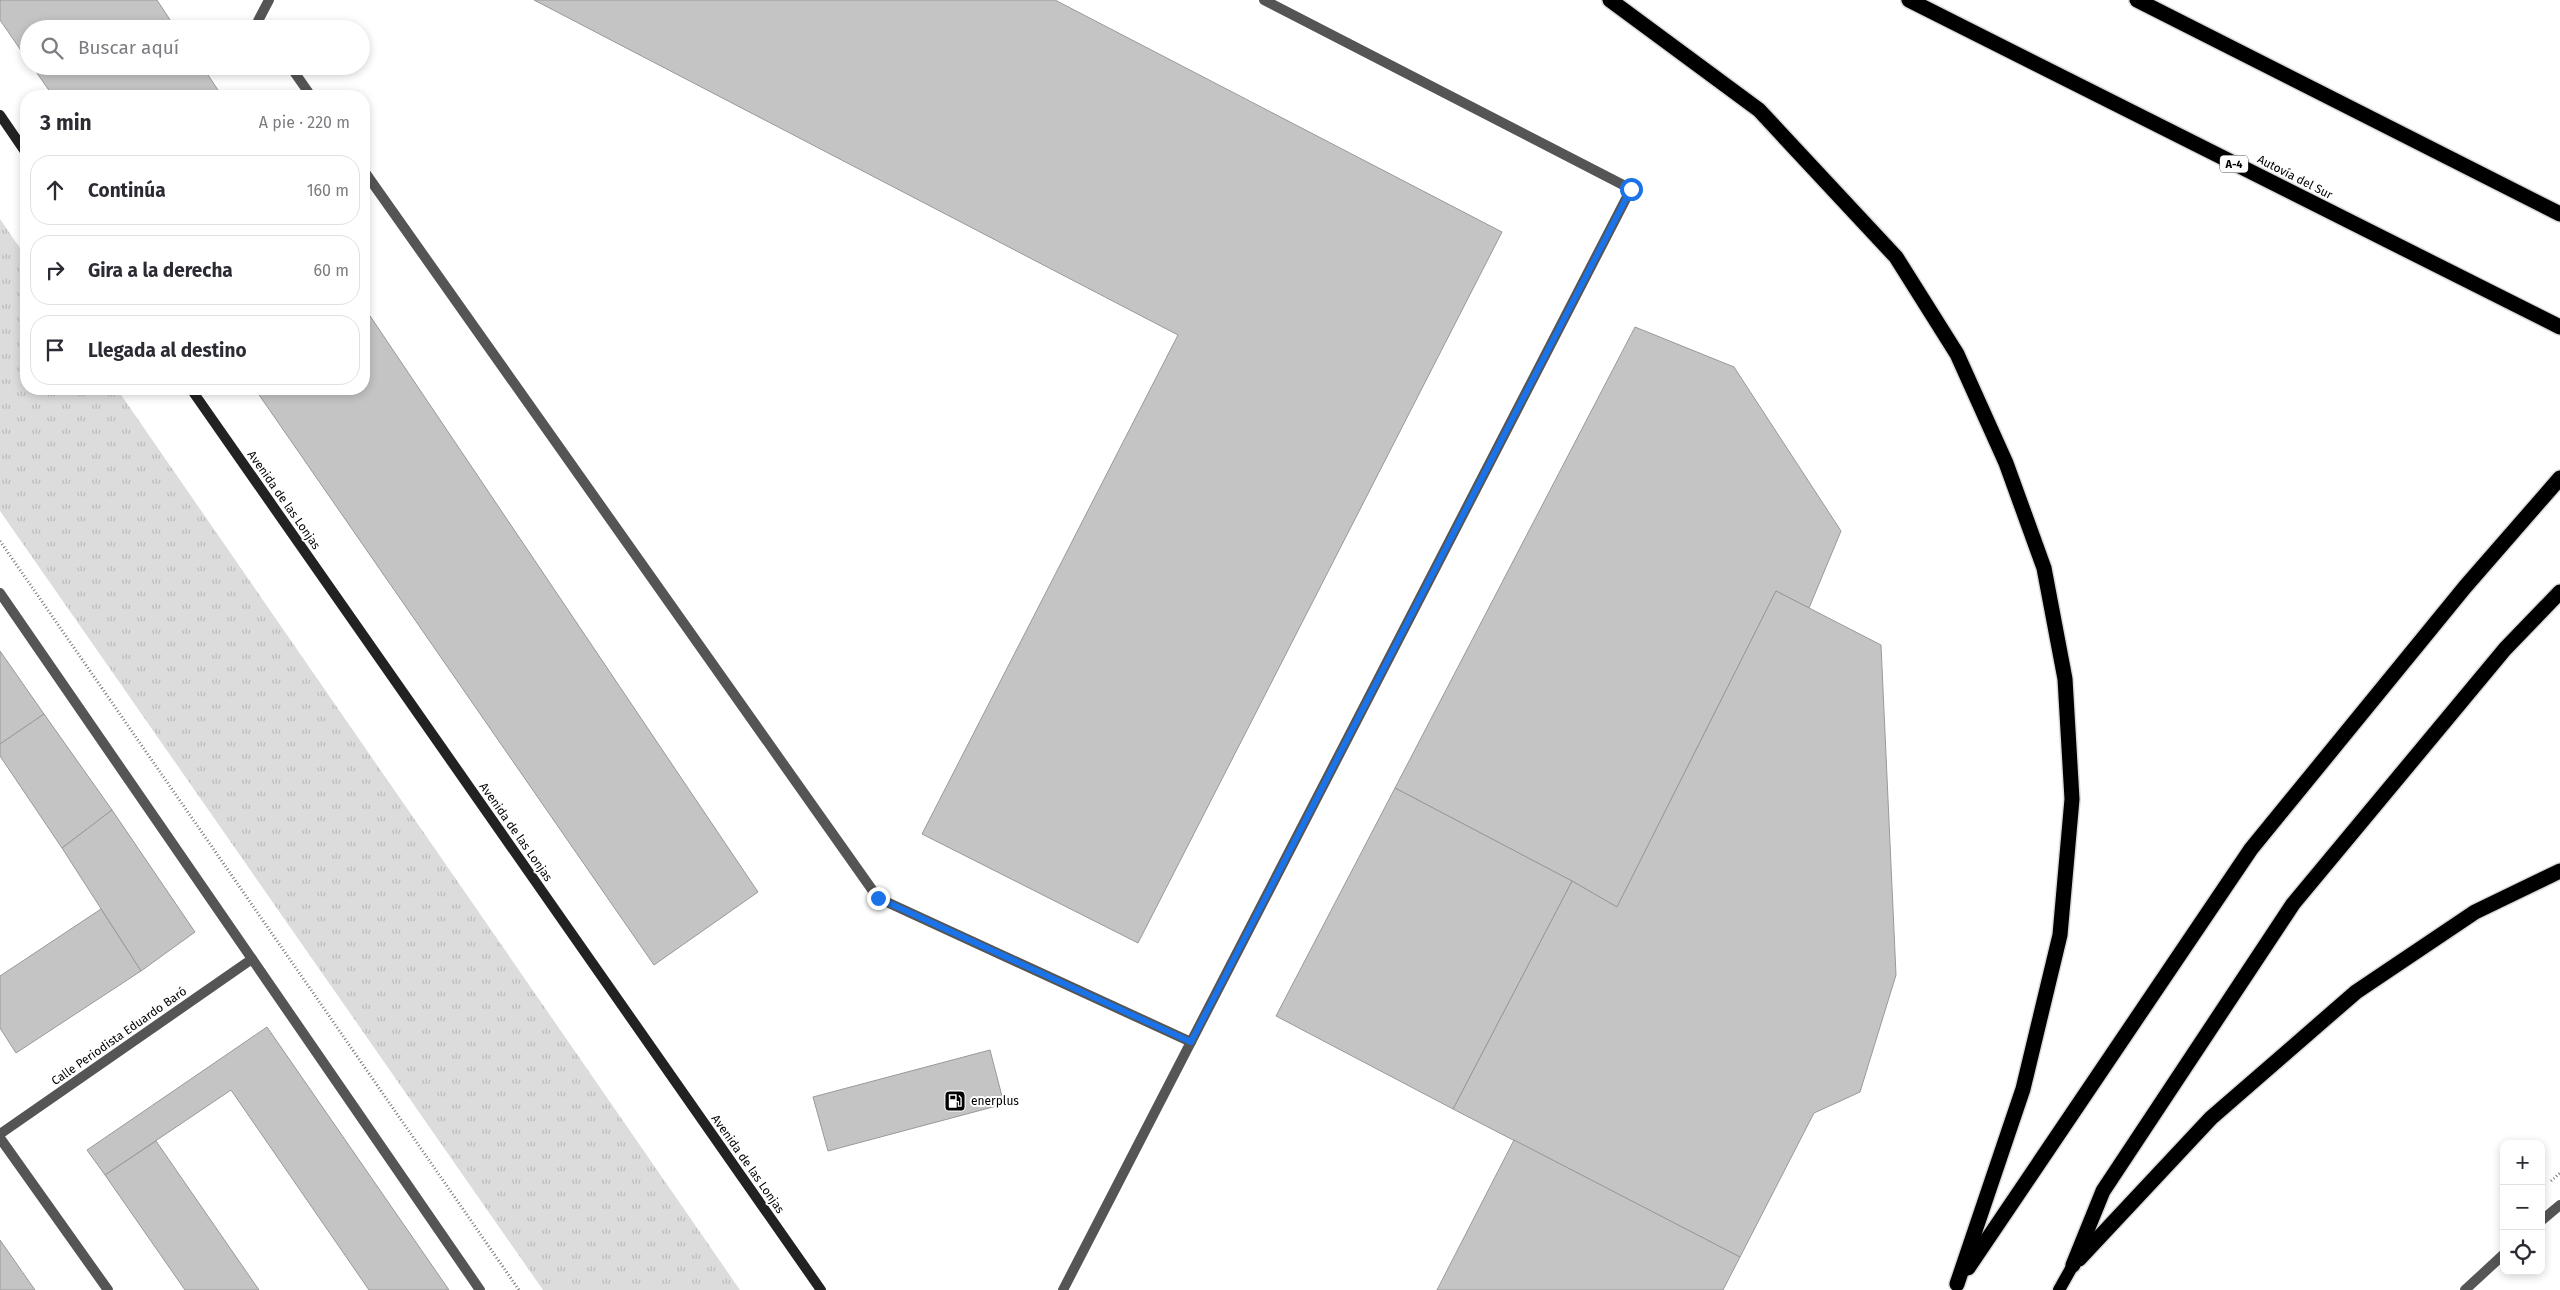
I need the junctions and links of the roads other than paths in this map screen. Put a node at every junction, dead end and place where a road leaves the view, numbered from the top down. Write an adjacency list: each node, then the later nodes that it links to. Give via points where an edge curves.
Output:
1 (269, 0): 6 (street)
2 (1264, 0): 20 (street, via 1631,189)
3 (1610, 0): 27 (highway, via 1759,110 1896,257 1956,354 2006,463 2044,568 2065,679 2072,799 2060,935 2023,1089)
4 (1909, 0): 13 (highway, Autovía del Sur / A-4)
5 (2137, 0): 12 (highway)
6 (259, 20)
7 (296, 75): 8 (street)
8 (307, 90)
9 (0, 115): 10 (main road)
10 (20, 144)
11 (370, 179): 20 (street, via 878,898)
12 (2560, 214)
13 (2560, 327)
14 (195, 395): 30 (main road, Avenida de las Lonjas)
15 (2560, 478): 27 (highway, via 2465,587 2251,849)
16 (2560, 592): 26 (highway, via 2504,649 2293,904 2103,1191)
17 (0, 593): 19 (street)
18 (2560, 871): 26 (highway, via 2475,912 2356,992 2211,1118)
19 (252, 959): 21 (street, Calle Periodista Eduardo Baró); 29 (street)
20 (1191, 1042): 31 (street)
21 (0, 1134)
22 (0, 1138): 28 (street)
23 (2560, 1205): 24 (street)
24 (2545, 1218)
25 (2500, 1258): 33 (street)
26 (2073, 1266): 32 (main road)
27 (1956, 1287)
28 (108, 1290)
29 (480, 1290)
30 (821, 1290)
31 (1063, 1290)
32 (2059, 1290)
33 (2465, 1290)

